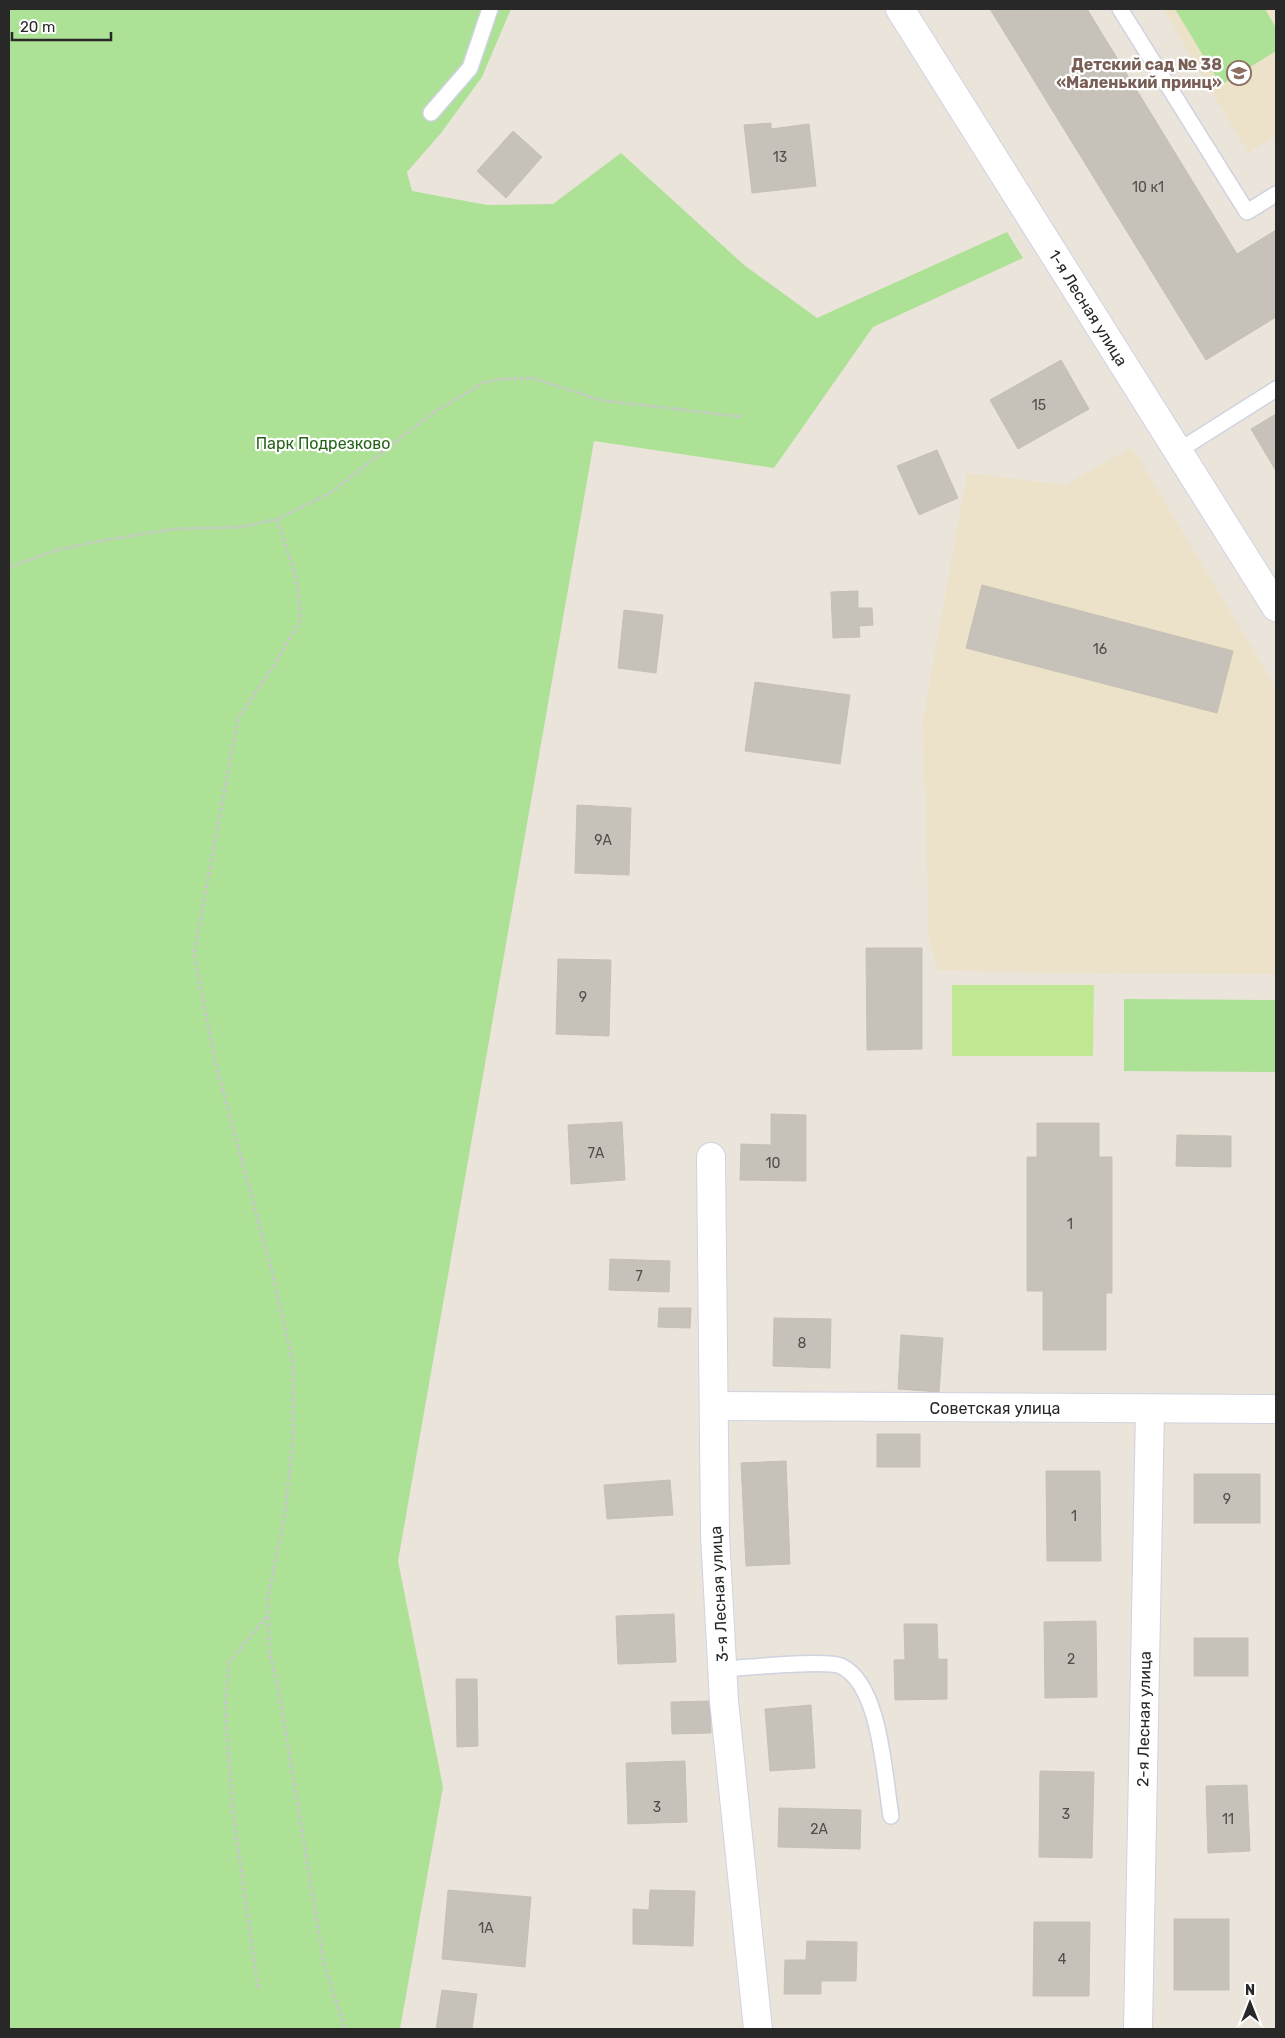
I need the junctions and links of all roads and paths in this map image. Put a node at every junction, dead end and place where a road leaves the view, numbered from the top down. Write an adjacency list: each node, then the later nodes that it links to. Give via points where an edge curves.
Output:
1 (490, 9): 4 (lane, via 470,68)
2 (900, 9): 8 (street, 1-я Лесная улица)
3 (1120, 9): 5 (lane, via 1247,212)
4 (431, 113)
5 (1276, 194)
6 (1276, 390): 8 (lane)
7 (742, 417): 9 (path, via 600,400 533,378 500,379 483,383 434,412 330,493)
8 (1178, 451): 11 (street, 1-я Лесная улица)
9 (277, 519): 10 (path, via 241,527 173,529 94,542 54,551); 16 (path, via 296,577 301,619 238,718 194,954 216,1065 294,1363 292,1450)
10 (9, 567)
11 (1276, 607)
12 (711, 1157): 13 (street, 3-я Лесная улица)
13 (714, 1406): 14 (street, Советская улица); 17 (street, 3-я Лесная улица, via 715,1535)
14 (1150, 1409): 15 (street, Советская улица); 22 (street, 2-я Лесная улица)
15 (1276, 1409)
16 (268, 1615): 19 (path, via 229,1662 225,1708 233,1812); 20 (path, via 269,1651 279,1691 324,1963)
17 (723, 1669): 18 (lane, via 823,1663 840,1666 861,1682 874,1710); 21 (street, 3-я Лесная улица)
18 (891, 1816)
19 (258, 1988)
20 (345, 2029)
21 (758, 2029)
22 (1138, 2029)

